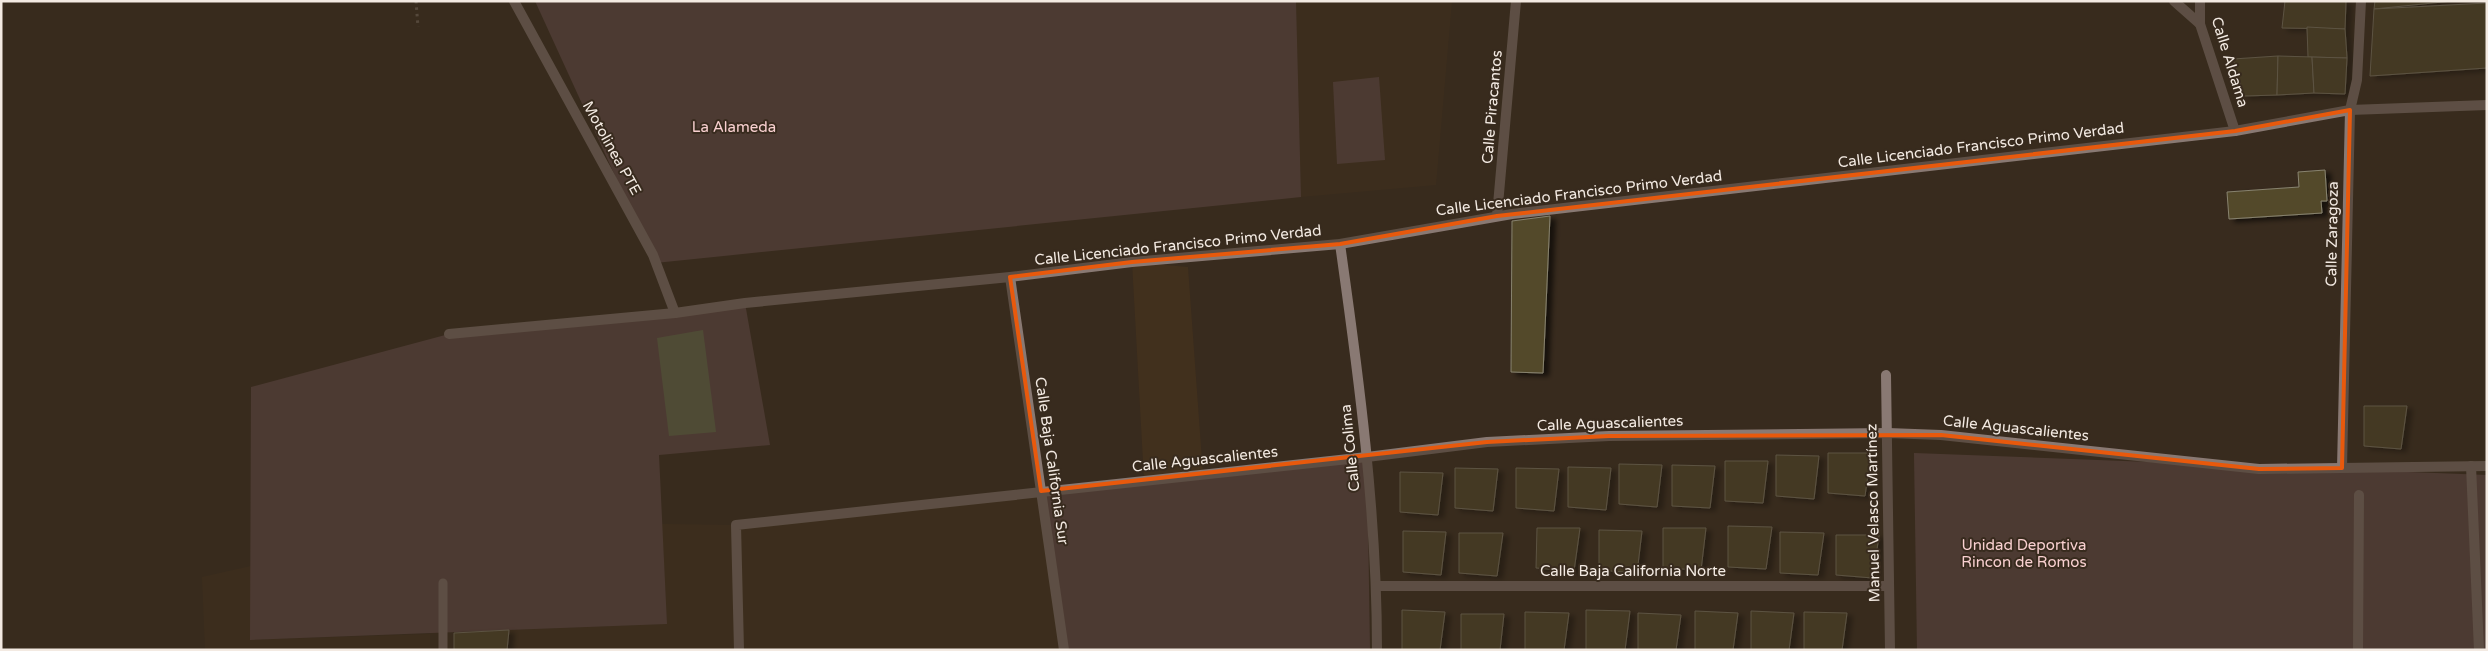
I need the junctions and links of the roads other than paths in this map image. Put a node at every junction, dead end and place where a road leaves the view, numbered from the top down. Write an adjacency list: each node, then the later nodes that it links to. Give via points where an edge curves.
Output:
1 (514, 1): 13 (street, Motolinea PTE, via 653,255)
2 (1516, 1): 10 (street, Calle Piracantos)
3 (2174, 1): 6 (street)
4 (2200, 1): 6 (street, Calle Aldama)
5 (2361, 1): 8 (street, Calle Zaragoza, via 2356,80)
6 (2200, 24): 9 (street, Calle Aldama)
7 (2487, 104): 8 (street, Calle Licenciado Francisco Primo Verdad)
8 (2350, 110): 9 (street, Calle Licenciado Francisco Primo Verdad); 20 (street, Calle Zaragoza)
9 (2235, 131): 10 (street, Calle Licenciado Francisco Primo Verdad)
10 (1497, 216): 11 (street, Calle Licenciado Francisco Primo Verdad)
11 (1340, 244): 12 (street, Calle Licenciado Francisco Primo Verdad, via 1132,262); 17 (street, Calle Colima)
12 (1010, 277): 13 (street, Calle Licenciado Francisco Primo Verdad); 21 (street, Calle Baja California Sur)
13 (675, 313): 14 (street, Calle Licenciado Francisco Primo Verdad)
14 (449, 334)
15 (1886, 375): 16 (street, Manuel Velasco Martínez)
16 (1888, 433): 17 (street, Calle Aguascalientes, via 1487,442); 20 (street, Calle Aguascalientes, via 1940,434 2260,469); 25 (street, Manuel Velasco Martínez)
17 (1367, 457): 21 (street, Calle Aguascalientes); 24 (street, Calle Colima)
18 (2471, 466): 19 (street, Calle Aguascalientes); 20 (street, Calle Aguascalientes); 26 (street)
19 (2487, 466)
20 (2342, 468)
21 (1041, 491): 28 (street, Calle Aguascalientes, via 736,525); 29 (street, Calle Baja California Sur)
22 (2359, 495): 32 (street)
23 (443, 583): 27 (lane)
24 (1377, 586): 25 (street, Calle Baja California Norte); 30 (street, Calle Colima)
25 (1889, 586): 31 (street, Manuel Velasco Martínez)
26 (2482, 613): 33 (street)
27 (443, 650)
28 (739, 650)
29 (1064, 650)
30 (1377, 650)
31 (1890, 650)
32 (2358, 650)
33 (2480, 650)

